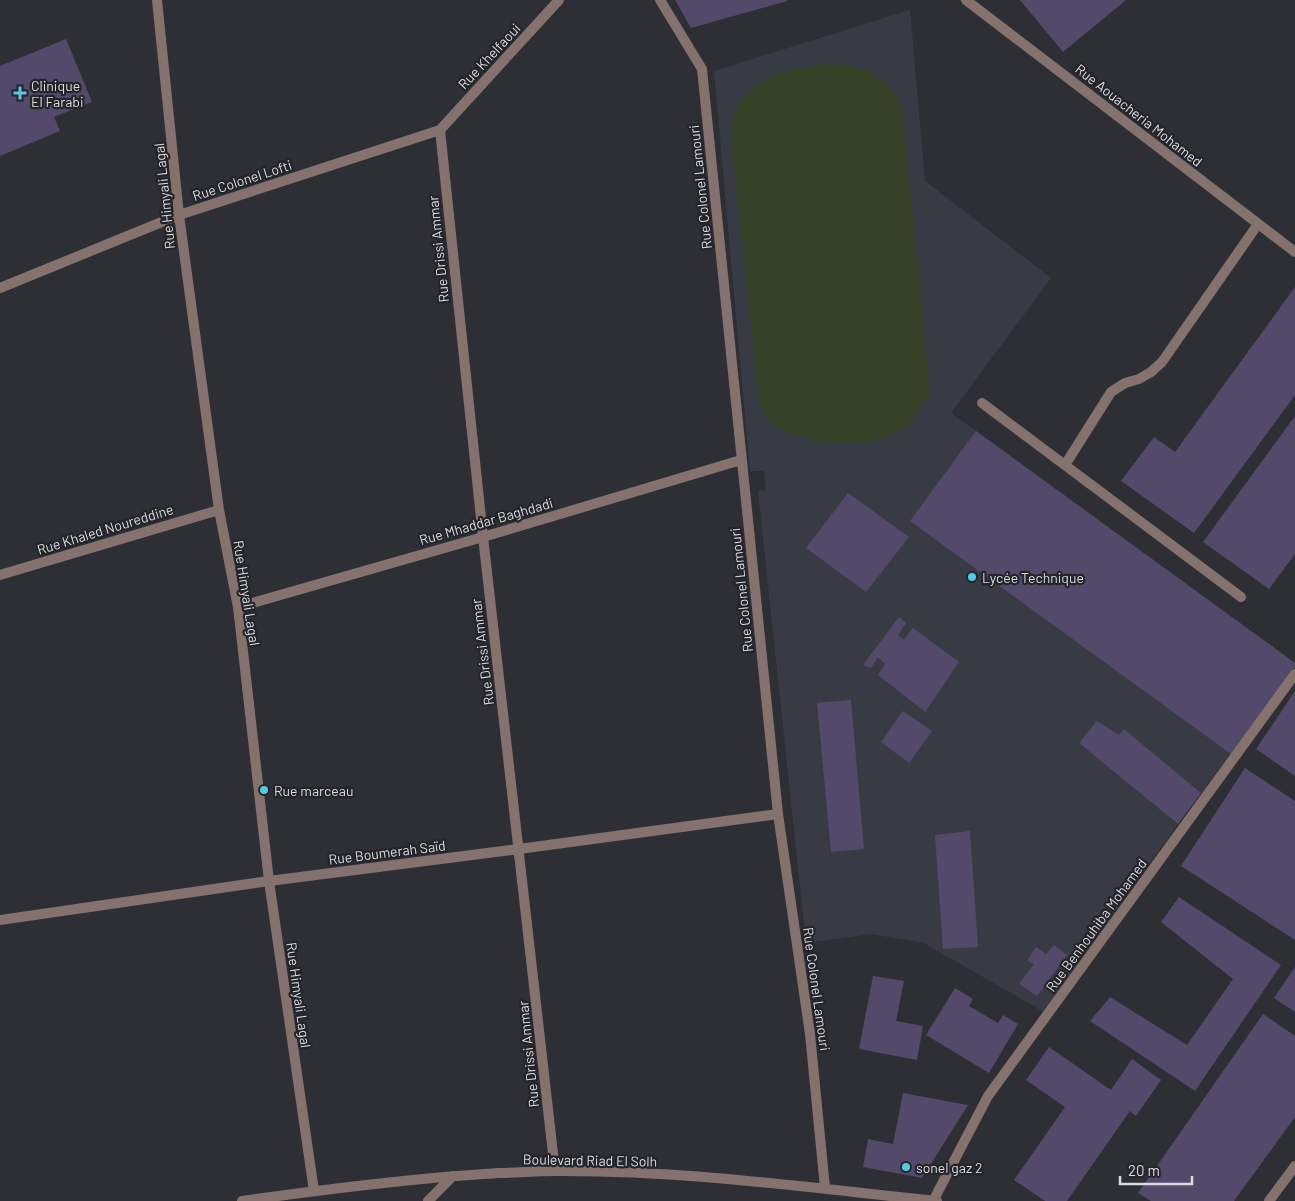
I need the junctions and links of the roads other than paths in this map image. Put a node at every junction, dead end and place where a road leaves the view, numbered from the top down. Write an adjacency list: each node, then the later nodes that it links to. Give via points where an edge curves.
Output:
1 (157, 0): 6 (street, Rue Himyali Lagal)
2 (559, 0): 5 (street, Rue Khelfaoui)
3 (660, 0): 11 (street, Rue Colonel Lamouri, via 702,69)
4 (966, 0): 7 (street, Rue Aouacheria Mohamed)
5 (440, 130): 6 (street, Rue Colonel Lofti); 14 (street, Rue Drissi Ammar)
6 (179, 215): 9 (street, Rue Colonel Lofti); 13 (street, Rue Himyali Lagal)
7 (1258, 224): 8 (street, Rue Aouacheria Mohamed); 12 (street, via 1162,362 1151,372 1111,392)
8 (1295, 252)
9 (0, 288)
10 (982, 403): 12 (street)
11 (741, 460): 14 (street, Rue Mhaddar Baghdadi); 19 (street, Rue Colonel Lamouri)
12 (1065, 465): 16 (street)
13 (219, 510): 15 (street, Rue Khaled Noureddine); 17 (street, Rue Himyali Lagal)
14 (483, 537): 17 (street, Rue Mhaddar Baghdadi); 20 (street, Rue Drissi Ammar)
15 (0, 575)
16 (1242, 597)
17 (238, 607): 21 (street, Rue Himyali Lagal)
18 (1295, 674): 30 (street, Rue Benhouhiba Mohamed, via 988,1096)
19 (778, 814): 20 (street, Rue Boumerah Saïd); 26 (street, Rue Colonel Lamouri, via 810,1034)
20 (519, 849): 21 (street, Rue Boumerah Saïd); 24 (street, Rue Drissi Ammar)
21 (269, 881): 22 (street, Rue Boumerah Saïd); 27 (street, Rue Himyali Lagal)
22 (0, 920)
23 (1295, 1166): 31 (street)
24 (555, 1171): 25 (street, Boulevard Riad El Solh); 26 (street, Boulevard Riad El Solh, via 670,1175)
25 (453, 1176): 27 (street, Boulevard Riad El Solh); 29 (street)
26 (825, 1188): 30 (street, Boulevard Riad El Solh)
27 (314, 1191): 28 (street, Boulevard Riad El Solh)
28 (242, 1201)
29 (428, 1201)
30 (935, 1201)
31 (1269, 1201)

